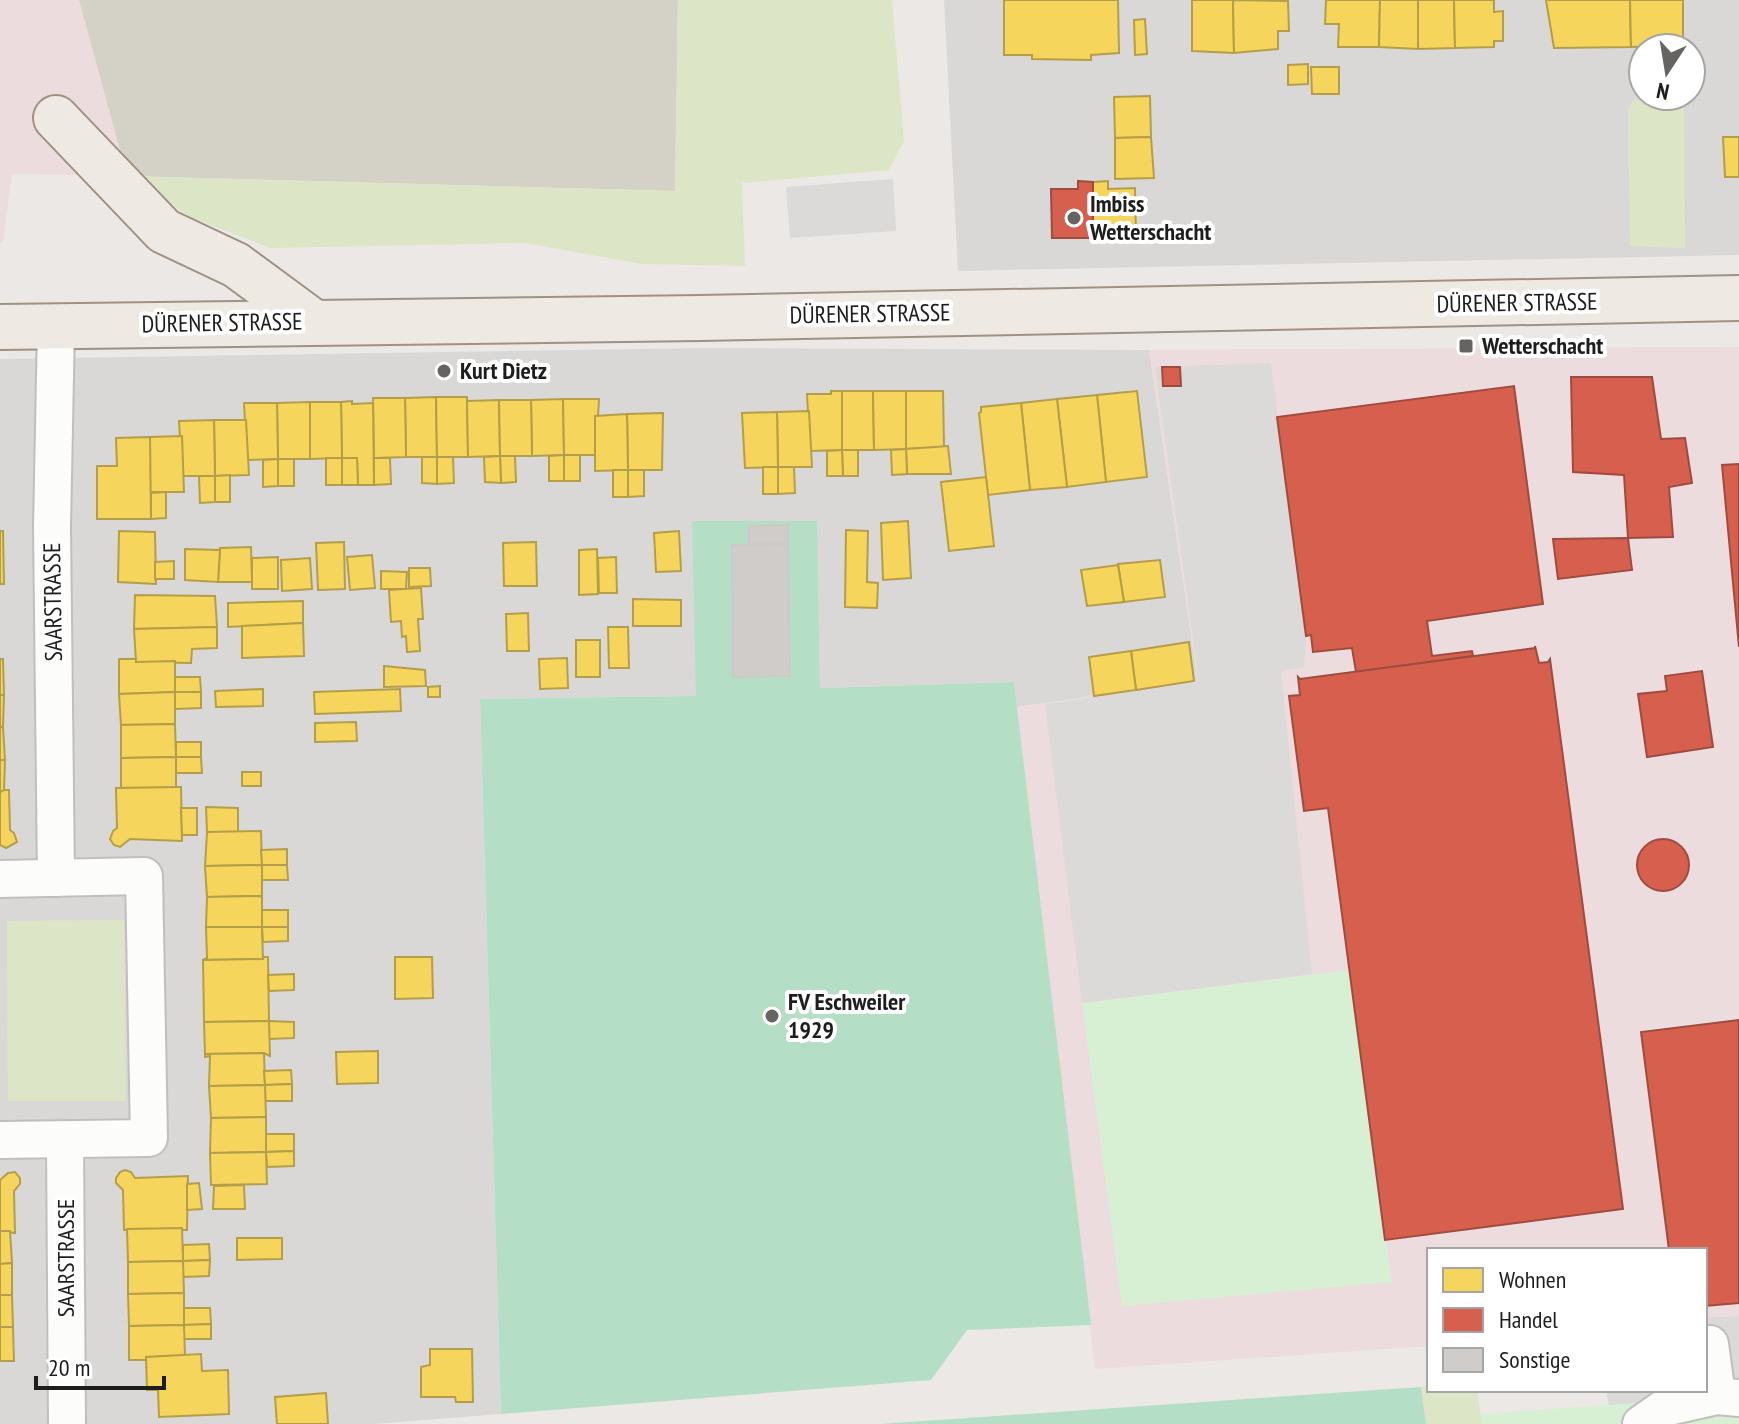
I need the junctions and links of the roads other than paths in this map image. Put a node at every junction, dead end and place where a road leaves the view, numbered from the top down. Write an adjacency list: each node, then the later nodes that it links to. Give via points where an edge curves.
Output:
1 (56, 118): 3 (main road, via 164,231 236,265)
2 (1739, 298): 3 (main road, DÜRENER STRASSE)
3 (312, 321): 4 (main road, DÜRENER STRASSE)
4 (56, 326): 5 (main road, DÜRENER STRASSE); 6 (street, SAARSTRASSE)
5 (0, 327)
6 (56, 878): 7 (street); 9 (street, via 144,876 149,1138)
7 (0, 879)
8 (0, 1140): 9 (street)
9 (65, 1140): 12 (street, SAARSTRASSE)
10 (1718, 1344): 11 (street)
11 (1728, 1397): 13 (street, via 1664,1408)
12 (67, 1424)
13 (1641, 1424)

